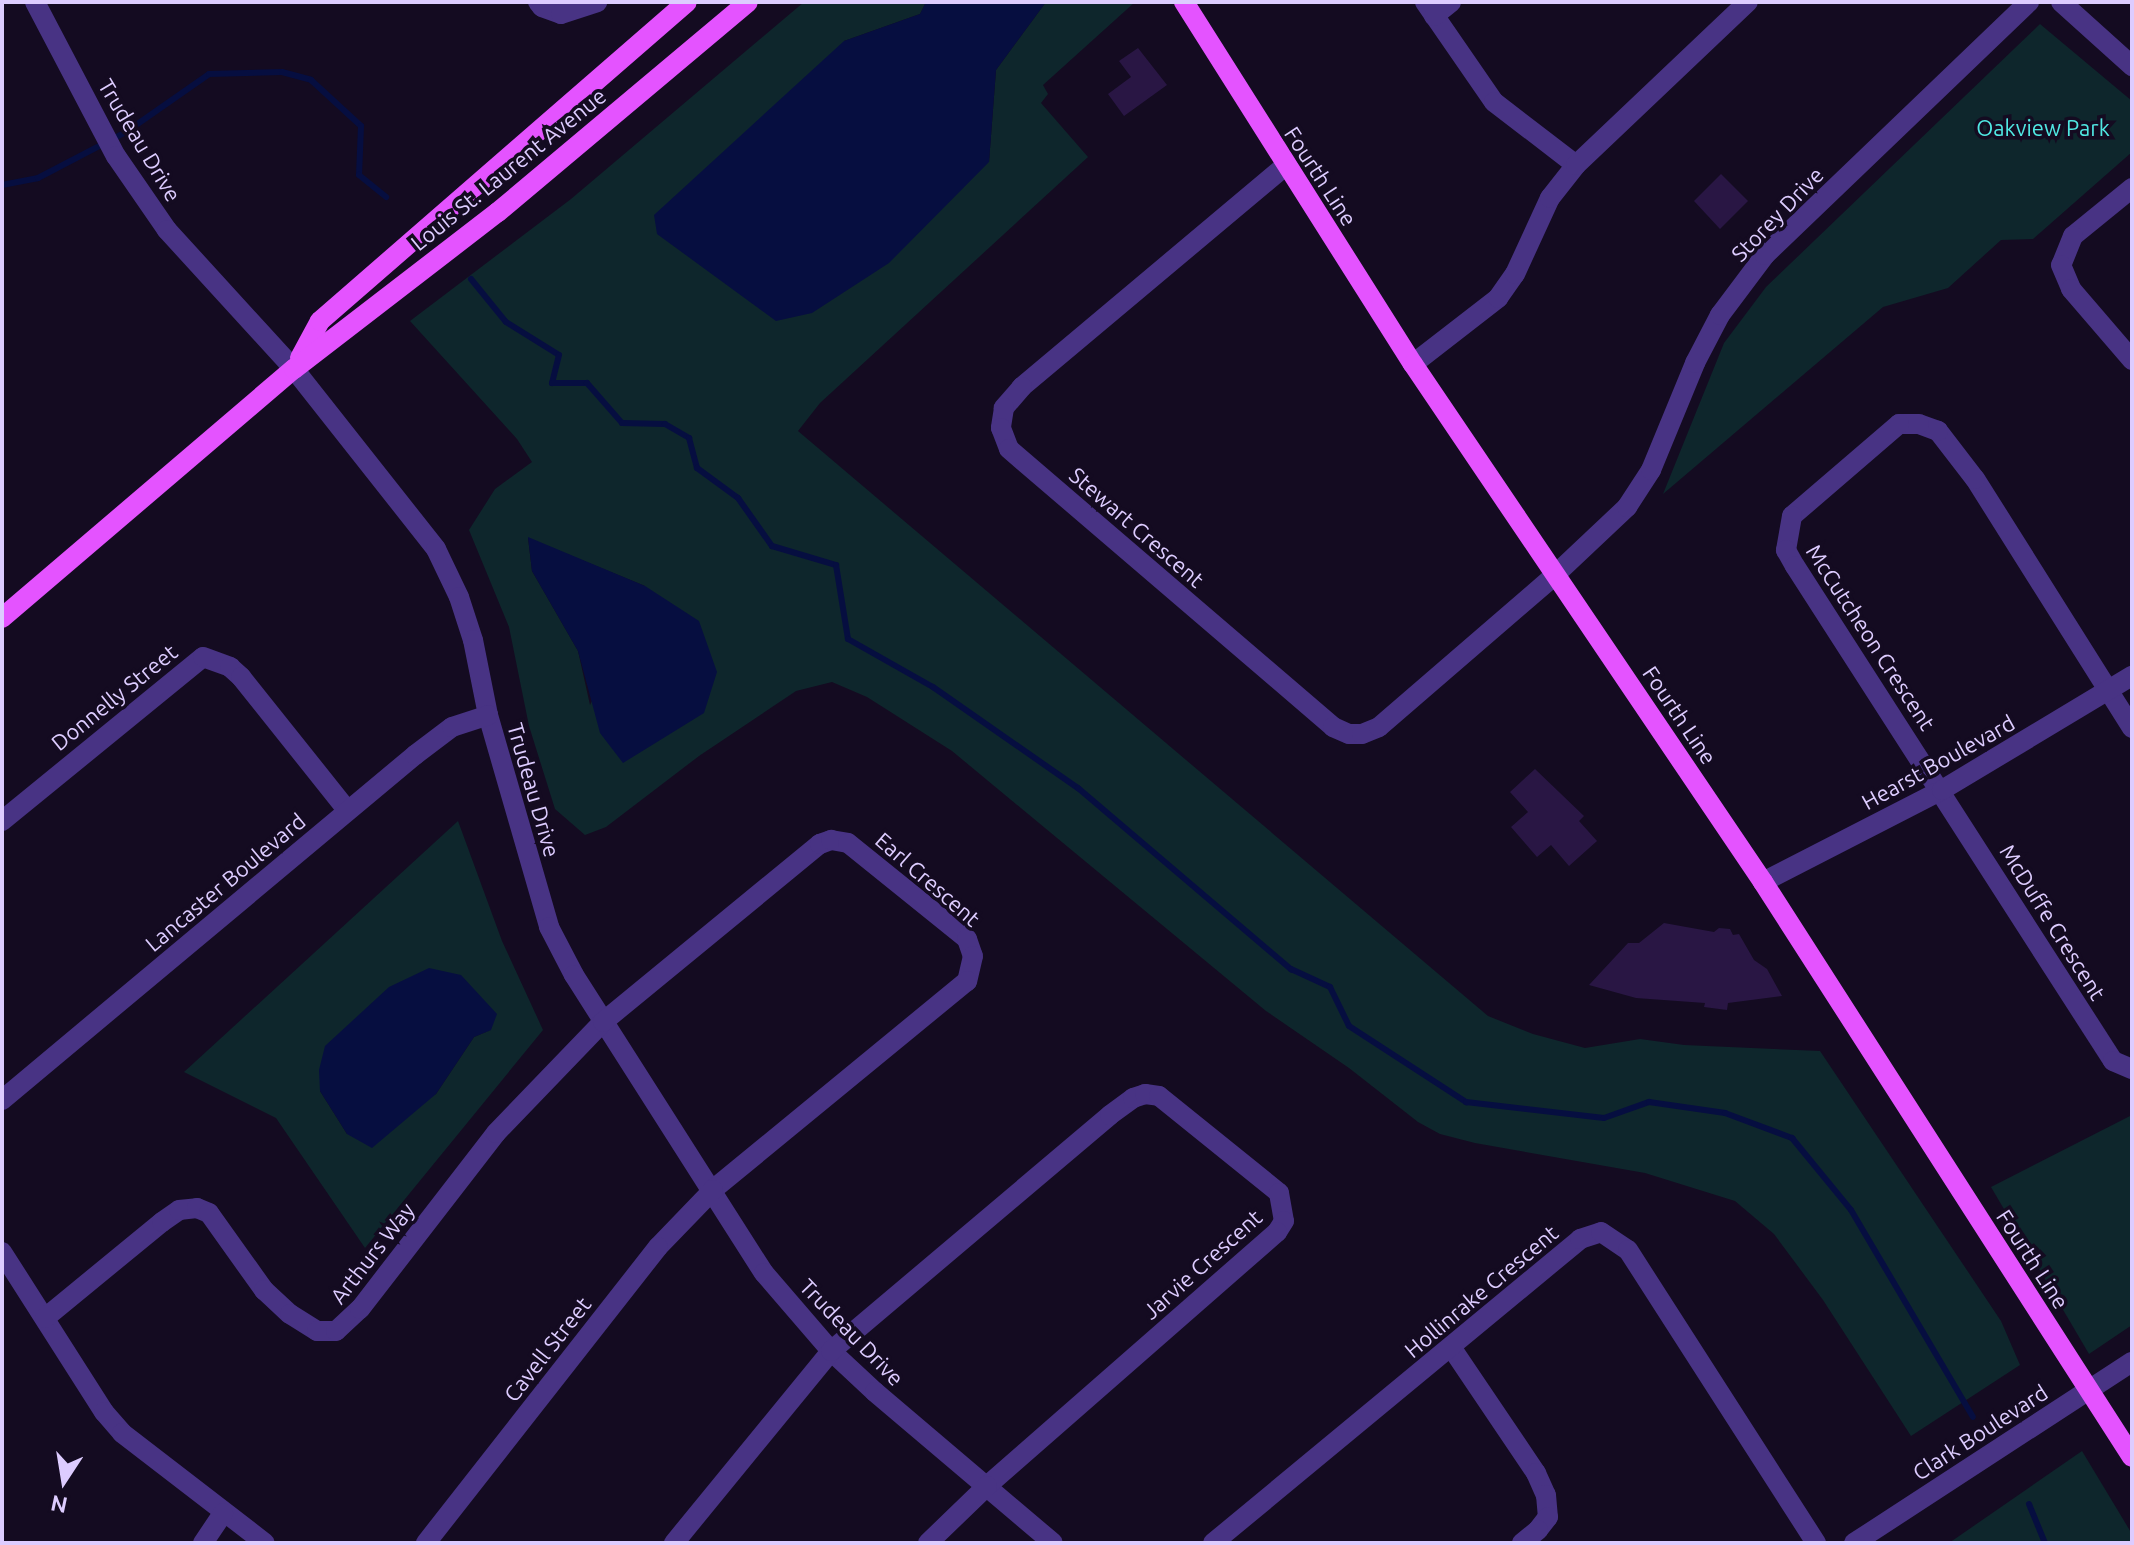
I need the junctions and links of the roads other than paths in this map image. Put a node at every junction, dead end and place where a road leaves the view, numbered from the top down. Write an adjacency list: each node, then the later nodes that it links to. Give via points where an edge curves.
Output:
1 (35, 2): 18 (street, Trudeau Drive, via 116,156 167,230)
2 (538, 2): 3 (street, via 561,14)
3 (597, 2)
4 (687, 2): 18 (main road, Louis St. Laurent Avenue, via 320,321)
5 (748, 2): 18 (main road, Louis St. Laurent Avenue, via 498,212)
6 (1184, 2): 14 (main road, Fourth Line)
7 (1451, 2): 11 (street)
8 (1748, 2): 13 (street)
9 (2029, 2): 19 (street, Storey Drive, via 1765,255 1720,315 1651,470 1627,507)
10 (2061, 2): 12 (street)
11 (1430, 9): 13 (street, via 1494,102)
12 (2132, 66)
13 (1576, 165): 17 (street, via 1550,198 1515,274 1498,298)
14 (1285, 166): 17 (main road, Fourth Line); 19 (street, Stewart Crescent, via 1022,387 1001,417 1009,449 1317,714 1349,734 1379,727)
15 (2132, 188): 16 (street, via 2073,236 2061,265 2071,289)
16 (2132, 360)
17 (1413, 364): 19 (main road, Fourth Line)
18 (294, 369): 20 (main road, Louis St. Laurent Avenue); 23 (street, Trudeau Drive, via 436,549 473,640)
19 (1556, 574): 28 (main road, Fourth Line)
20 (2, 618)
21 (2132, 676): 22 (street, Hearst Boulevard)
22 (2108, 692): 24 (street); 25 (street, Hearst Boulevard); 25 (street, McCutcheon Crescent, via 1957,455 1938,431 1899,424 1792,516 1786,550)
23 (488, 715): 26 (street, Lancaster Boulevard, via 437,737); 29 (street, Trudeau Drive, via 549,927)
24 (2132, 728)
25 (1942, 790): 28 (street, Hearst Boulevard); 30 (street, McDuffe Crescent, via 2113,1061)
26 (348, 811): 27 (street, Donnelly Street, via 241,677 203,657); 31 (street, Lancaster Boulevard)
27 (2, 821)
28 (1763, 882): 38 (main road, Fourth Line)
29 (603, 1022): 32 (street, Trudeau Drive); 32 (street, Earl Crescent, via 831,840 848,843 967,939 973,956 967,981); 34 (street, Arthurs Way, via 496,1133 360,1309 336,1331 317,1331 290,1314 264,1290 209,1213 197,1208 179,1210 162,1222)
30 (2132, 1069)
31 (2, 1100)
32 (713, 1190): 36 (street, Trudeau Drive, via 764,1273); 44 (street, Cavell Street, via 658,1247)
33 (2, 1252): 34 (street)
34 (45, 1318): 41 (street, via 122,1433)
35 (1451, 1347): 48 (street, Hollinrake Crescent); 49 (street, via 1546,1495 1548,1517); 50 (street, Hollinrake Crescent, via 1580,1239 1601,1232 1612,1237 1628,1250)
36 (831, 1351): 40 (street, Trudeau Drive); 40 (street, Jarvie Crescent, via 1133,1098 1159,1096 1279,1193 1284,1221 1277,1232); 45 (street, Jarvie Crescent)
37 (2132, 1362): 38 (street, Clark Boulevard)
38 (2089, 1390): 39 (main road, Fourth Line); 51 (street, Clark Boulevard)
39 (2132, 1457)
40 (987, 1486): 46 (street, Jarvie Crescent); 47 (street, Trudeau Drive)
41 (223, 1513): 42 (street); 43 (street)
42 (203, 1543)
43 (265, 1543)
44 (426, 1543)
45 (674, 1543)
46 (928, 1543)
47 (1053, 1543)
48 (1213, 1543)
49 (1522, 1543)
50 (1816, 1543)
51 (1854, 1543)

